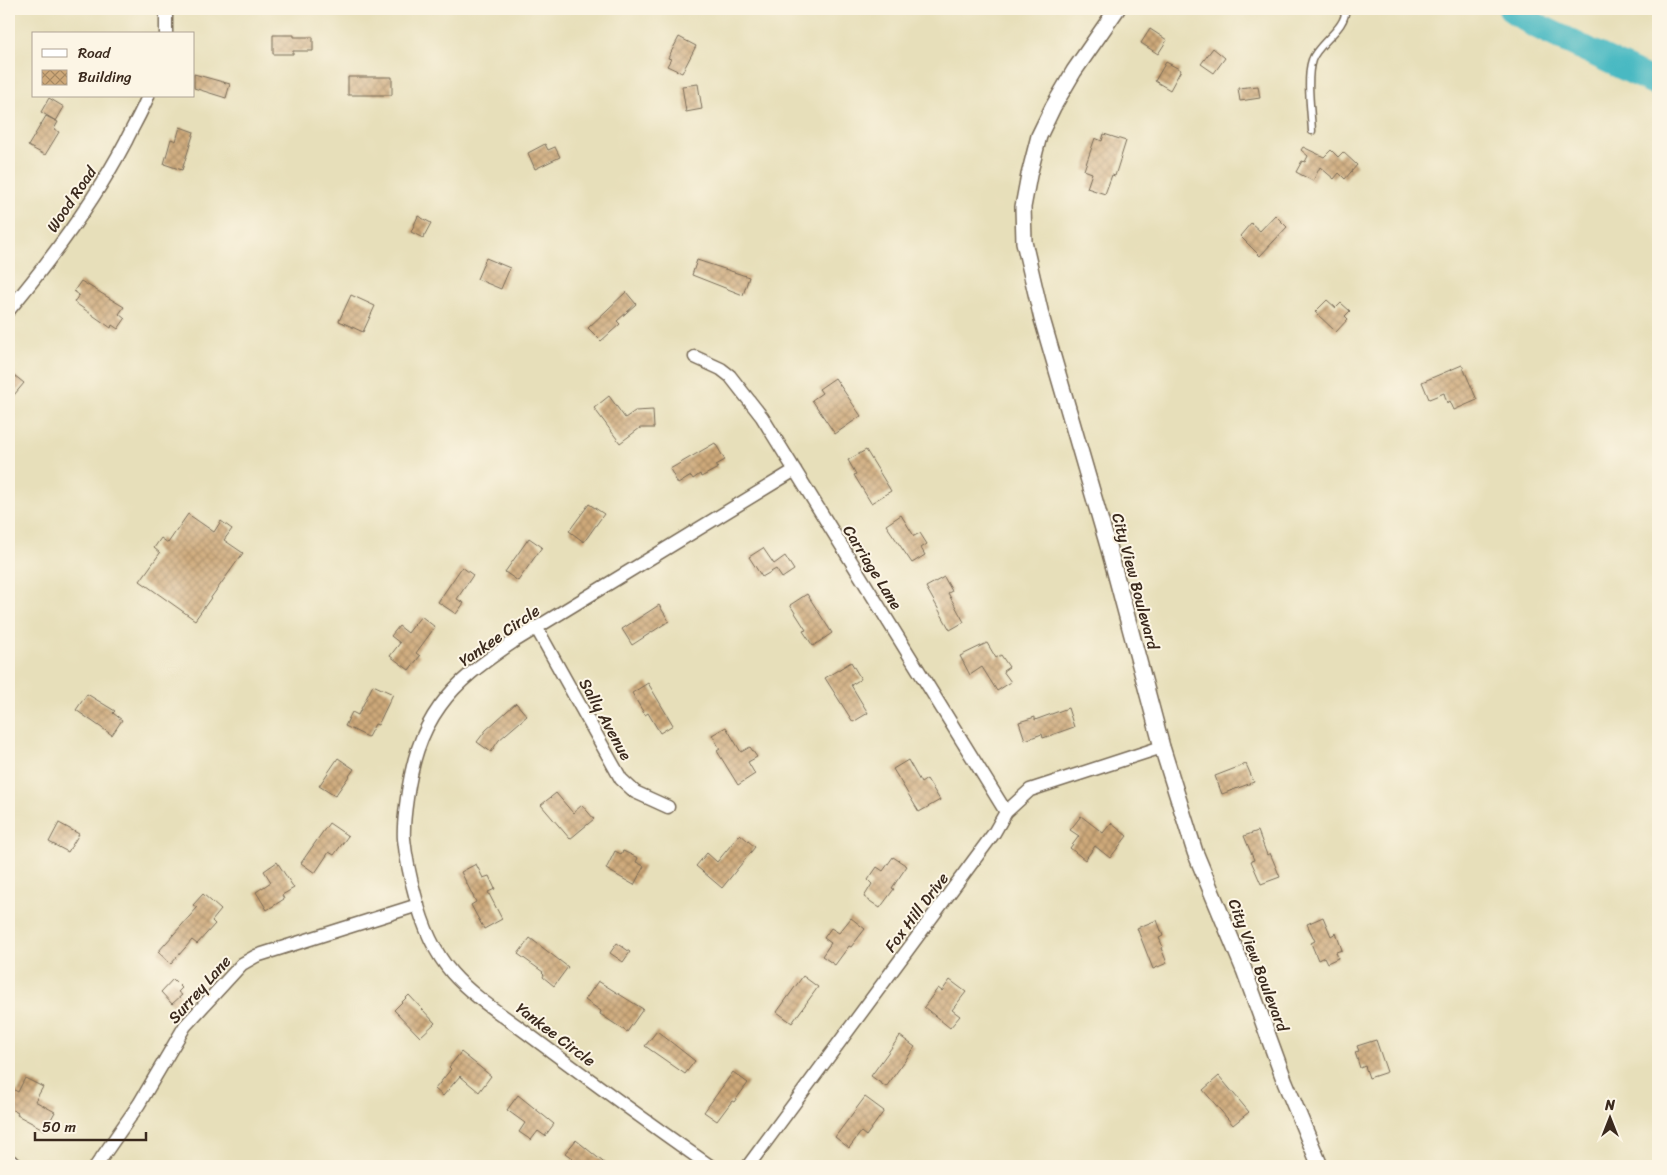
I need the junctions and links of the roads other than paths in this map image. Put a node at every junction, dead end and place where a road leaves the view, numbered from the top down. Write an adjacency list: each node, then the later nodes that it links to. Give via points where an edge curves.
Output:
1 (166, 9): 4 (street)
2 (1117, 9): 11 (street, City View Boulevard, via 1074,71 1039,136 1023,206 1024,242 1042,319)
3 (1346, 9): 6 (lane, via 1340,24 1312,58)
4 (166, 32)
5 (147, 98): 7 (street, Wood Road, via 87,207)
6 (1312, 131)
7 (9, 310)
8 (695, 357): 9 (street, Carriage Lane, via 730,376 762,417)
9 (795, 470): 10 (street, Yankee Circle); 13 (street, Carriage Lane)
10 (536, 627): 12 (street, Sally Avenue, via 621,779 635,792); 14 (street, Yankee Circle, via 463,679 439,707 421,739 410,774 404,837)
11 (1162, 747): 13 (street, Fox Hill Drive, via 1030,790); 20 (street, City View Boulevard, via 1195,852)
12 (668, 806)
13 (1006, 812): 19 (street, Fox Hill Drive, via 994,834)
14 (418, 905): 17 (street, Surrey Lane, via 256,956 242,964 185,1026 139,1104); 18 (street, Yankee Circle, via 438,952 460,981)
15 (9, 1160): 16 (street)
16 (18, 1166)
17 (96, 1166)
18 (710, 1166)
19 (748, 1166)
20 (1320, 1166)

